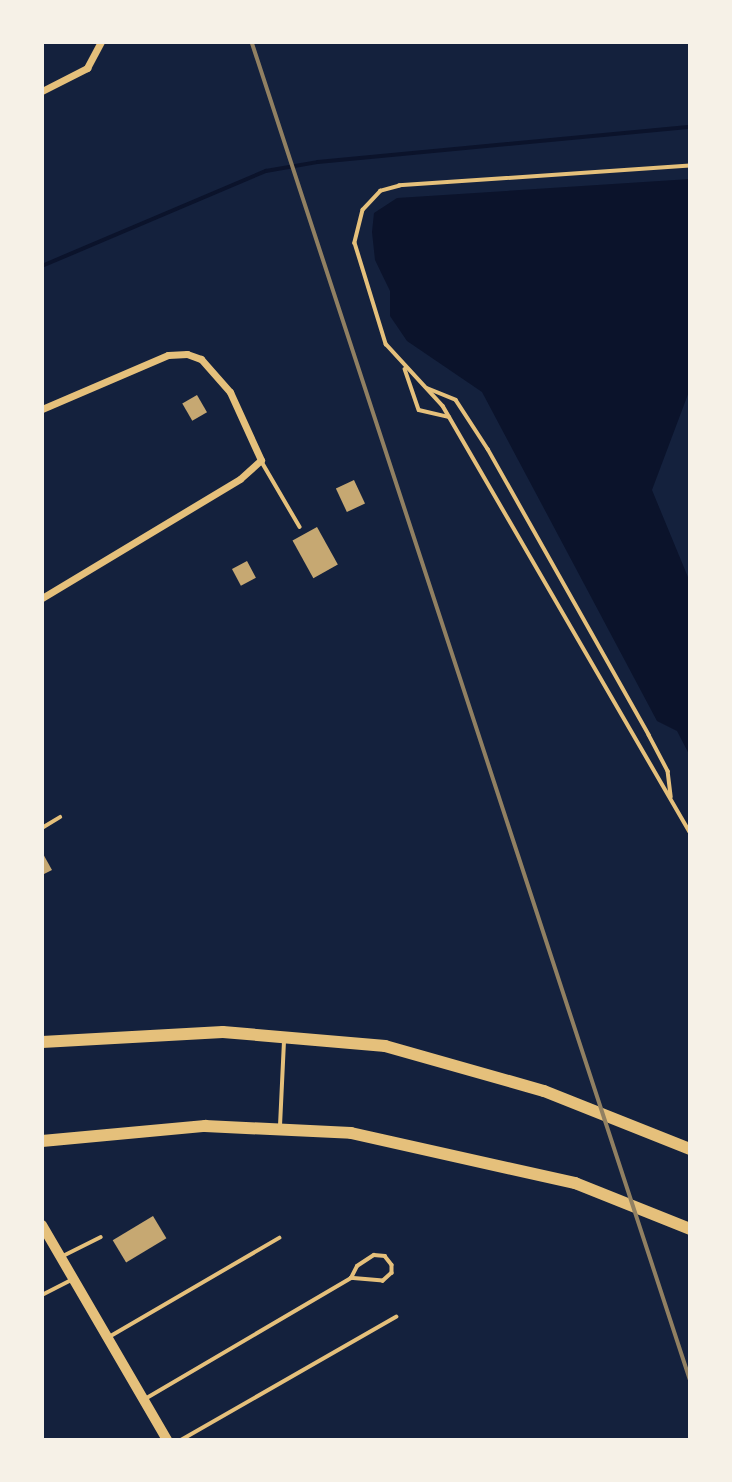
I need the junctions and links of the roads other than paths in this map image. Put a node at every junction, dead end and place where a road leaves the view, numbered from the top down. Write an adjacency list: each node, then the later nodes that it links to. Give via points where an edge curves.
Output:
1 (101, 42): 2 (street, via 87,68)
2 (44, 90)
3 (690, 166): 4 (lane, via 381,191 357,220 355,243 386,344)
4 (405, 367): 5 (lane); 7 (lane, via 419,410)
5 (426, 388): 7 (lane); 11 (lane, via 456,400 488,449 662,759)
6 (42, 409): 8 (street, via 168,355 187,354 201,359 230,392)
7 (449, 417): 11 (lane)
8 (261, 460): 9 (lane); 10 (street, via 220,490)
9 (300, 527)
10 (42, 598)
11 (671, 799): 14 (lane)
12 (60, 817): 13 (lane)
13 (42, 828)
14 (690, 832)
15 (285, 1034): 16 (highway, via 144,1035); 17 (lane); 19 (highway, via 385,1046 544,1091)
16 (42, 1042)
17 (280, 1126): 18 (highway, via 126,1130); 21 (highway, via 364,1135 575,1183)
18 (42, 1141)
19 (690, 1149)
20 (42, 1224): 24 (main road)
21 (685, 1227)
22 (101, 1237): 24 (lane)
23 (279, 1238): 29 (lane)
24 (61, 1257): 26 (main road)
25 (351, 1278): 25 (lane, via 383,1281 392,1273 392,1265 385,1256 374,1255 357,1266); 30 (lane)
26 (73, 1279): 27 (lane); 29 (main road)
27 (42, 1295)
28 (396, 1317): 32 (lane)
29 (108, 1338): 30 (main road)
30 (144, 1400): 31 (main road)
31 (167, 1440)
32 (181, 1440)

